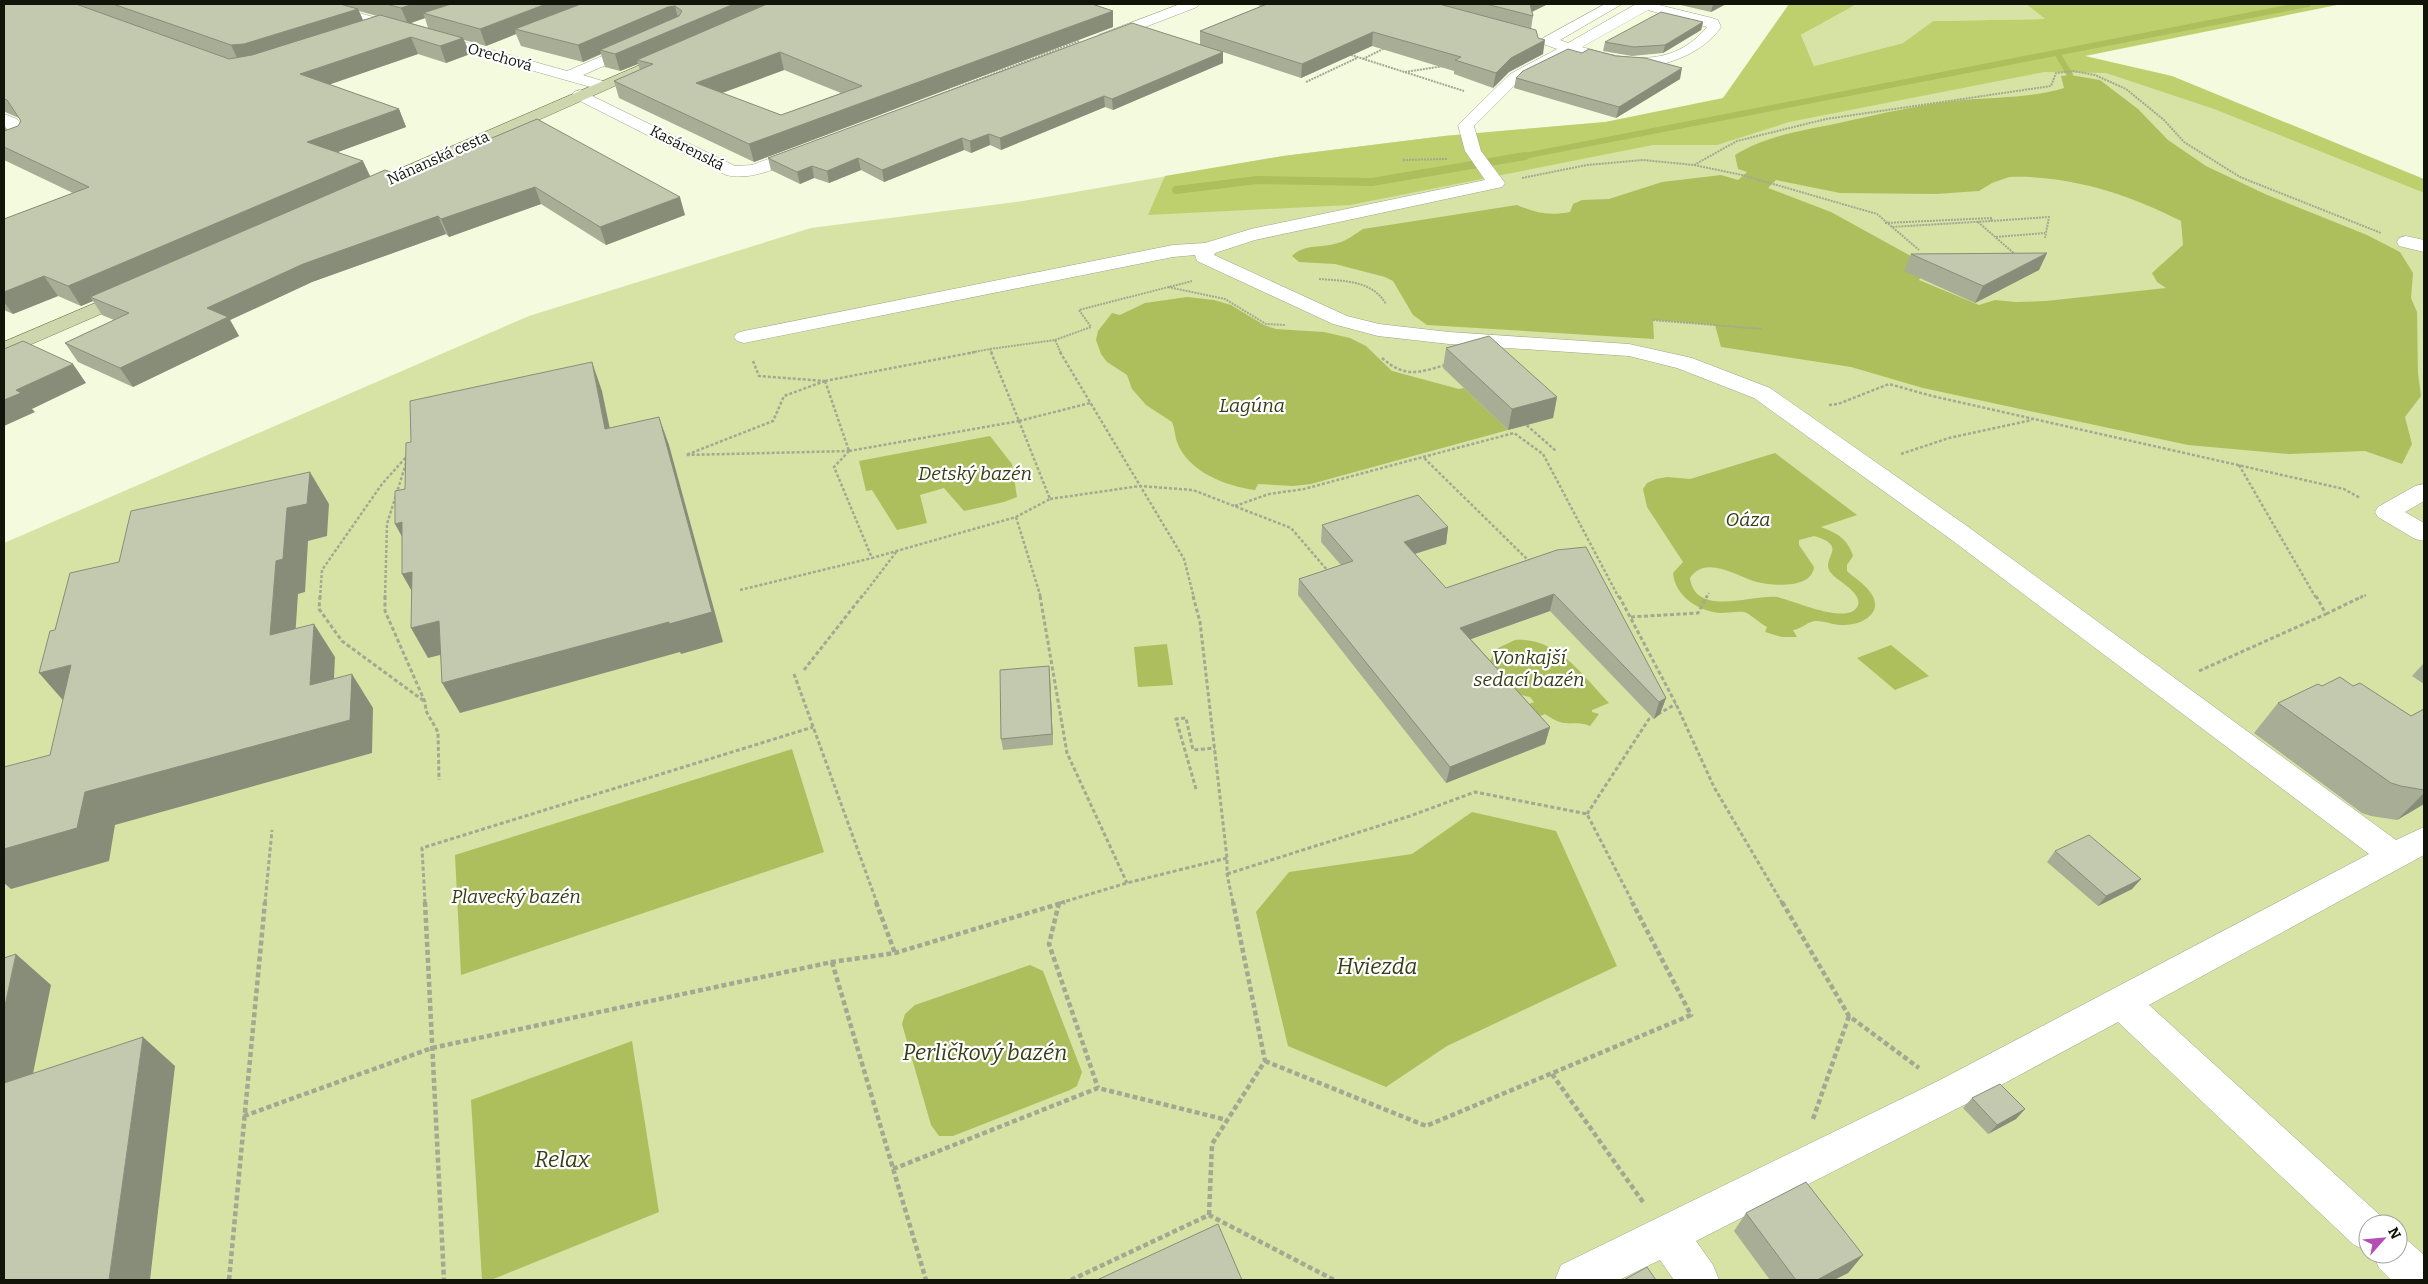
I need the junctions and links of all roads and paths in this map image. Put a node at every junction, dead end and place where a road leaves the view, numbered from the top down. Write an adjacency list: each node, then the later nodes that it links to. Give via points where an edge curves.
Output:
1 (312, 4): 5 (street, Orechová)
2 (356, 4): 5 (street)
3 (1192, 4): 11 (street)
4 (1615, 4): 15 (street, via 1542,40)
5 (336, 11): 7 (street, Orechová)
6 (436, 21): 8 (street)
7 (386, 25): 8 (street, Orechová); 9 (street)
8 (408, 31): 17 (street, Orechová)
9 (359, 34)
10 (650, 40): 22 (street)
11 (1085, 42): 27 (path)
12 (504, 46): 17 (street)
13 (691, 46): 24 (main road, Nánanská cesta)
14 (1388, 47): 19 (path)
15 (1570, 48): 15 (street, via 1640,7 1663,9 1714,25 1701,42 1653,64 1608,59); 26 (street, via 1515,77)
16 (1340, 52): 18 (path)
17 (486, 53): 22 (street, Orechová)
18 (1358, 57): 19 (path); 23 (path)
19 (1363, 59): 21 (path)
20 (1448, 66): 21 (path)
21 (1405, 72): 26 (path)
22 (568, 76): 24 (street, Orechová)
23 (1306, 82)
24 (601, 85): 25 (main road, Nánanská cesta)
25 (580, 94): 29 (street, Kasárenská, via 732,170 754,170); 35 (main road, Nánanská cesta)
26 (1491, 100): 31 (street, via 1466,124)
27 (880, 117)
28 (4, 118): 30 (street, via 23,138)
29 (818, 146)
30 (4, 148)
31 (1478, 158): 32 (path); 34 (street)
32 (1403, 160)
33 (1694, 165): 34 (path, via 1643,160 1587,165); 37 (path, via 1742,175 1877,214); 43 (path, via 1738,141 1764,134 1826,119 1914,104 2051,86 2056,73 2073,71 2095,75 2126,89 2164,120 2184,142 2240,177)
34 (1496, 183): 44 (street, via 1251,235)
35 (348, 198)
36 (1991, 221): 37 (path, via 1992,218 1986,217); 38 (path); 40 (path, via 2048,217)
37 (1885, 222): 39 (path)
38 (1978, 222): 39 (path); 41 (path)
39 (1890, 227): 45 (path)
40 (2045, 233): 41 (path); 42 (path)
41 (1995, 237): 46 (path)
42 (2045, 238)
43 (2415, 244)
44 (1206, 249): 47 (street, via 1204,257); 51 (street, via 1173,251)
45 (1919, 250)
46 (2024, 262)
47 (1231, 270): 52 (path, via 1079,310 1091,327); 58 (street, via 1340,320 1378,330 1629,350 1734,381)
48 (149, 286): 54 (main road)
49 (1653, 320): 50 (path)
50 (1762, 329)
51 (744, 336)
52 (1055, 340): 53 (path); 57 (path)
53 (990, 349): 56 (path); 61 (path)
54 (4, 350)
55 (759, 376): 56 (path)
56 (825, 381): 62 (path); 62 (path, via 784,396 773,422 686,455)
57 (1090, 403): 61 (path); 67 (path)
58 (1785, 408): 60 (path, via 1838,404 1889,384); 66 (street)
59 (1520, 418): 63 (path)
60 (2035, 419): 65 (path); 66 (path, via 1949,438)
61 (1020, 421): 62 (path); 69 (path)
62 (849, 451): 75 (path, via 834,467)
63 (1556, 451)
64 (1423, 457): 70 (path, via 1304,489 1269,494); 76 (path); 82 (path, via 1514,433 1543,454)
65 (2238, 465): 71 (path, via 2344,490); 81 (path)
66 (1866, 466): 85 (street)
67 (1140, 486): 69 (path); 70 (path, via 1193,490); 89 (path, via 1184,559 1200,622)
68 (2424, 491): 71 (street)
69 (1050, 499): 72 (path)
70 (1235, 506): 77 (path, via 1292,528)
71 (2387, 512): 73 (street)
72 (1016, 517): 74 (path); 97 (path, via 1042,602 1067,753)
73 (2424, 533)
74 (898, 551): 75 (path); 83 (path)
75 (872, 558): 78 (path)
76 (1530, 562)
77 (1332, 576)
78 (740, 590)
79 (1709, 593): 82 (path, via 1698,613)
80 (2366, 595): 81 (path)
81 (2326, 614): 85 (path)
82 (1631, 617): 87 (path)
83 (804, 670)
84 (794, 674): 88 (path)
85 (2167, 686): 94 (street)
86 (425, 702): 86 (path, via 342,641 319,609 322,570 382,484 408,455 387,524 385,612); 90 (path, via 426,711 438,732)
87 (1676, 704): 92 (path, via 1648,719); 102 (path, via 1714,787)
88 (813, 727): 99 (path); 103 (path, via 422,848)
89 (1215, 748): 91 (path, via 1193,750 1186,718 1176,719); 95 (path)
90 (440, 780)
91 (1196, 788)
92 (1587, 814): 96 (path, via 1475,792); 105 (path, via 1691,1015)
93 (272, 830): 108 (path)
94 (2410, 848): 101 (street)
95 (1227, 858): 96 (path); 97 (path)
96 (1227, 874): 104 (path)
97 (1127, 883): 98 (path)
98 (1059, 903): 99 (path); 106 (path, via 1049,944)
99 (895, 953): 100 (path)
100 (832, 962): 103 (path); 110 (path)
101 (2121, 1002): 107 (street); 113 (street)
102 (1849, 1016): 107 (path); 111 (path)
103 (432, 1048): 108 (path); 117 (path)
104 (1265, 1061): 105 (path, via 1426,1126); 109 (path)
105 (1552, 1074): 114 (path)
106 (1098, 1088): 109 (path); 110 (path)
107 (1951, 1093): 111 (street)
108 (244, 1116): 116 (path)
109 (1227, 1120): 112 (path, via 1212,1144)
110 (893, 1169): 118 (path)
111 (1795, 1171): 114 (street)
112 (1209, 1215): 119 (path); 120 (path)
113 (2358, 1222)
114 (1666, 1234): 121 (street); 122 (street)
115 (2404, 1264): 123 (street)
116 (229, 1280)
117 (444, 1280)
118 (926, 1280)
119 (1071, 1280)
120 (1334, 1280)
121 (1576, 1280)
122 (1698, 1280)
123 (2421, 1280)

